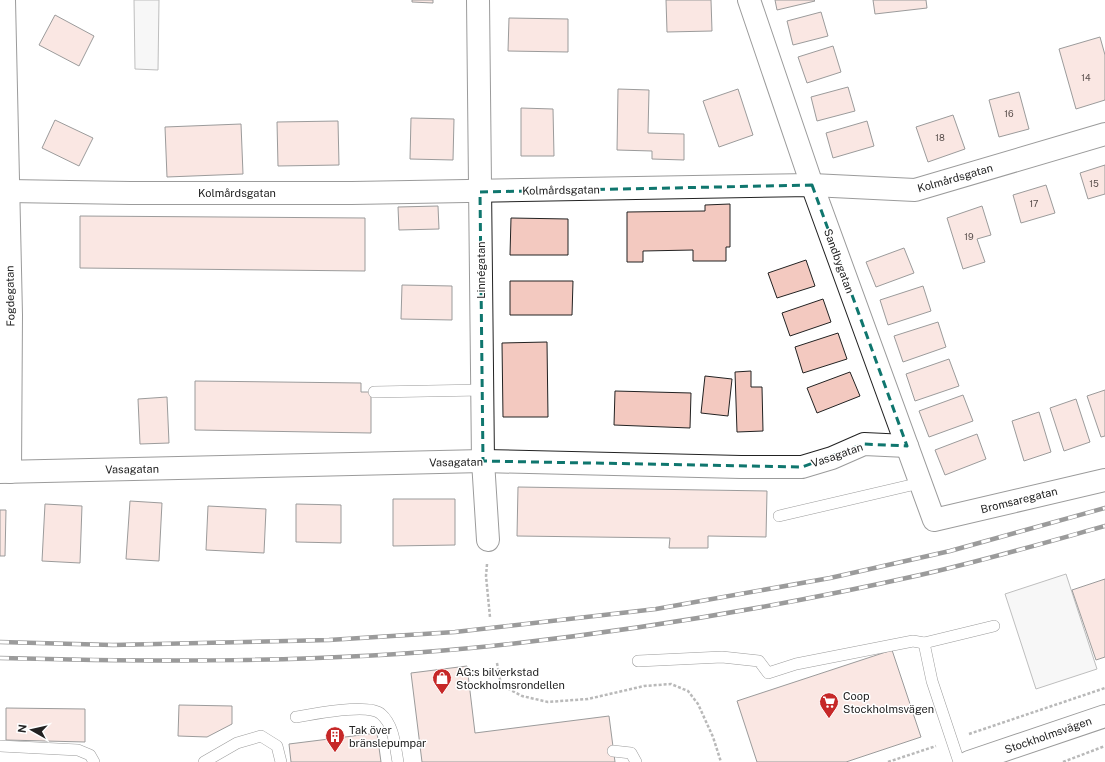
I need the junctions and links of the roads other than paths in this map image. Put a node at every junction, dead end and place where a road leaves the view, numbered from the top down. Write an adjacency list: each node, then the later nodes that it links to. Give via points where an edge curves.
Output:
1 (4, 0): 6 (street, Fogdegatan)
2 (478, 0): 7 (street, Linnégatan)
3 (749, 0): 5 (street, Sandbygatan)
4 (1105, 134): 5 (street, Kolmårdsgatan, via 915,190)
5 (812, 185): 7 (street, Kolmårdsgatan); 10 (street, Sandbygatan)
6 (9, 191): 7 (street, Kolmårdsgatan); 12 (street, Fogdegatan, via 11,315)
7 (480, 192): 8 (street, Linnégatan)
8 (482, 390): 9 (lane); 11 (street, Linnégatan)
9 (374, 392)
10 (907, 446): 11 (street, Vasagatan, via 864,444 802,467); 14 (street, Sandbygatan)
11 (483, 461): 12 (street, Vasagatan); 17 (street, Linnégatan)
12 (5, 472)
13 (1105, 480): 16 (street, Bromsaregatan)
14 (920, 483): 15 (lane); 16 (street, Sandbygatan)
15 (779, 516)
16 (934, 520)
17 (488, 540)
18 (994, 626): 19 (lane)
19 (924, 644): 20 (lane, via 913,641 796,664 768,673 759,661 722,657); 30 (lane, via 932,681)
20 (638, 662)
21 (1105, 716): 31 (street, Stockholmsvägen)
22 (296, 717): 28 (lane, via 331,710 370,709 380,713 393,731)
23 (0, 746): 25 (lane, via 78,750 90,755)
24 (613, 751): 29 (lane, via 631,753)
25 (94, 762)
26 (204, 762): 27 (lane, via 237,743 261,736 278,746)
27 (281, 762)
28 (398, 762)
29 (636, 762)
30 (959, 762)
31 (969, 762)

